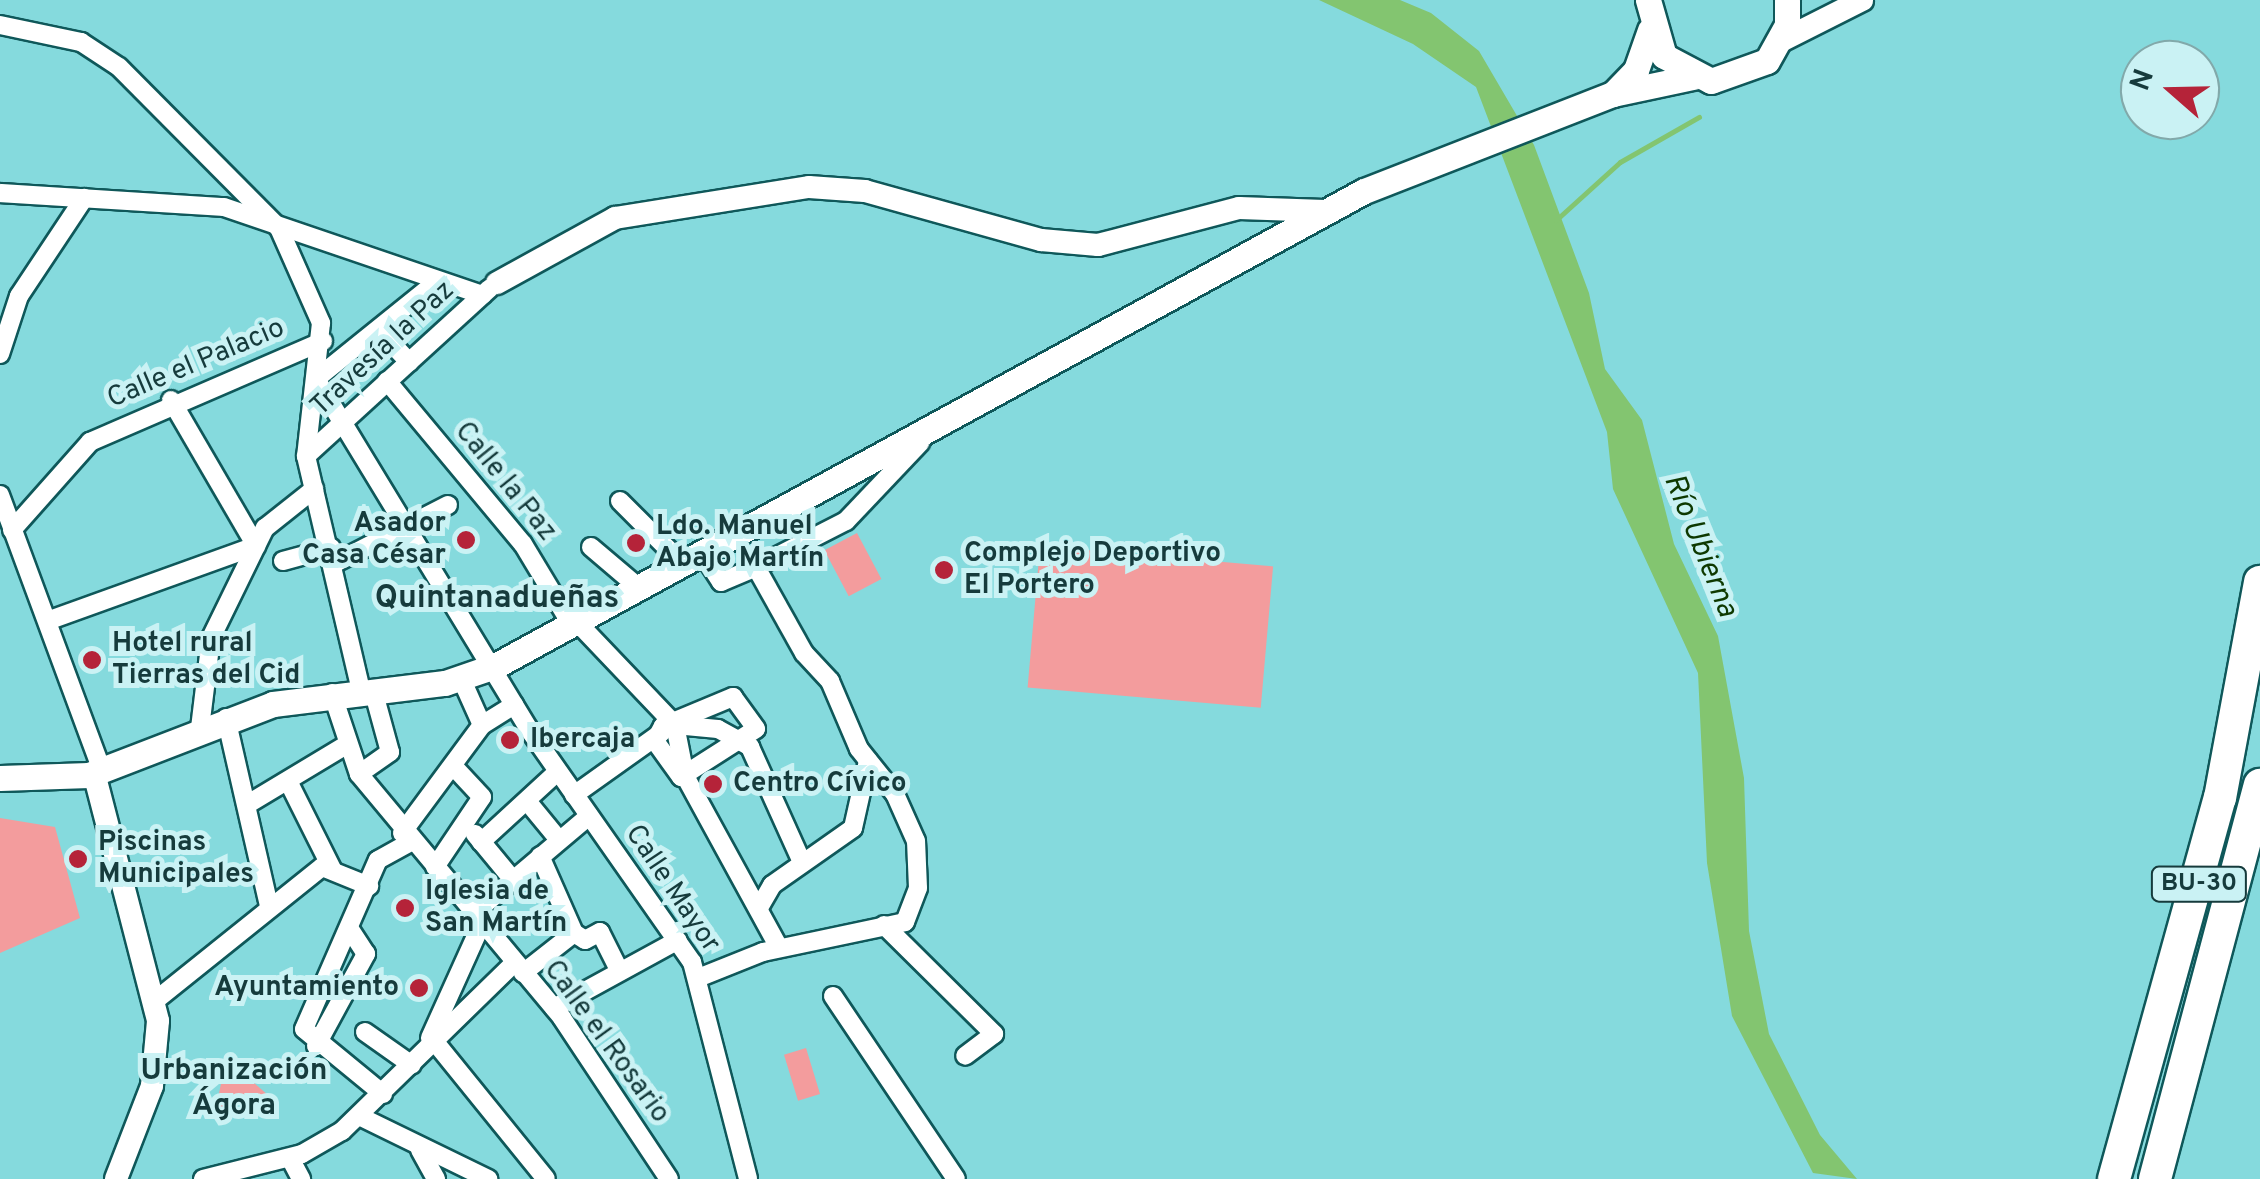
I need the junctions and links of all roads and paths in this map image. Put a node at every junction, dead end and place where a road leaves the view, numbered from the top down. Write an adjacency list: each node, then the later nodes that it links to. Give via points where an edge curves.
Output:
1 (1787, 0): 7 (main road)
2 (1818, 0): 3 (street)
3 (1838, 0)
4 (1862, 0): 7 (street)
5 (1646, 12): 8 (main road, via 1664,56); 9 (main road, via 1636,70)
6 (0, 25): 13 (street, via 81,42 119,68)
7 (1781, 41): 8 (main road, via 1747,75)
8 (1693, 76): 9 (main road)
9 (1613, 94): 12 (main road, via 1474,144)
10 (0, 194): 11 (street)
11 (84, 198): 13 (street, via 224,207); 18 (street, via 25,285)
12 (1325, 211): 15 (street, via 1239,208 1098,245 1041,240 865,191 809,187 615,218); 23 (main road)
13 (278, 228): 14 (street); 17 (street)
14 (435, 283): 15 (street); 20 (street)
15 (490, 289): 19 (street, Travesía la Paz)
16 (382, 333): 19 (street)
17 (323, 341): 20 (street); 22 (street, Calle el Palacio)
18 (0, 354)
19 (408, 362): 21 (street, Travesía la Paz)
20 (316, 379): 24 (street, Calle Mayor); 25 (street)
21 (387, 380): 24 (street, Travesía la Paz); 41 (street, Calle la Paz, via 524,544)
22 (170, 400): 31 (street, Calle el Palacio, via 90,442); 32 (street)
23 (958, 410): 35 (main road); 37 (street, via 879,477 846,521)
24 (346, 419): 25 (street, Travesía la Paz); 30 (street, Calle Mayor)
25 (306, 456): 26 (street)
26 (314, 489): 32 (street); 34 (street)
27 (0, 495): 31 (street)
28 (620, 501): 35 (street)
29 (448, 506): 30 (street)
30 (412, 527): 34 (street); 42 (street, Calle Mayor)
31 (12, 530): 40 (street)
32 (256, 546): 40 (street); 51 (street, via 211,638)
33 (591, 547): 39 (street)
34 (333, 556): 36 (street); 44 (street)
35 (691, 556): 37 (street, via 721,582); 39 (main road)
36 (284, 561)
37 (756, 567): 55 (street, via 804,653 830,680)
38 (2260, 582): 110 (highway, BU-30, via 2216,814)
39 (636, 586): 41 (main road)
40 (50, 620): 57 (street)
41 (573, 622): 42 (main road); 50 (street, Calle la Paz)
42 (495, 666): 43 (main road); 47 (street, Calle Mayor)
43 (461, 678): 44 (main road); 49 (street)
44 (367, 691): 45 (main road); 59 (street, via 390,752)
45 (332, 693): 48 (main road); 54 (street, Calle el Rosario)
46 (736, 700): 50 (street, via 686,724 675,714); 52 (street); 53 (street, via 756,729)
47 (515, 707): 49 (street); 58 (street, Calle Mayor)
48 (226, 718): 51 (main road); 66 (street)
49 (482, 725): 56 (street)
50 (668, 726): 52 (street); 60 (street); 64 (street)
51 (200, 728): 57 (main road)
52 (718, 729): 53 (street)
53 (739, 738): 60 (street); 73 (street, via 758,759)
54 (346, 746): 59 (street, Calle el Rosario); 62 (street)
55 (868, 761): 73 (street, via 857,823); 81 (street, via 916,841 911,918)
56 (454, 768): 68 (street, via 482,798); 69 (street)
57 (105, 769): 61 (main road); 89 (street)
58 (558, 772): 64 (street, Calle Mayor); 65 (street)
59 (360, 774): 69 (street, Calle el Rosario)
60 (685, 776): 79 (street)
61 (0, 778)
62 (290, 785): 66 (street); 75 (street)
63 (2260, 785): 111 (highway, BU-30)
64 (574, 794): 67 (street, Calle Mayor)
65 (526, 801): 70 (street); 71 (street)
66 (248, 804): 78 (street, via 248,846)
67 (589, 816): 70 (street); 83 (street, Calle Mayor)
68 (469, 826): 71 (street); 74 (street)
69 (406, 837): 74 (street, Calle el Rosario); 77 (street, via 378,860)
70 (559, 840): 72 (street)
71 (482, 842): 76 (street)
72 (540, 856): 76 (street); 82 (street)
73 (802, 862): 79 (street)
74 (435, 866): 80 (street, Calle el Rosario)
75 (332, 869): 77 (street); 78 (street)
76 (513, 880): 80 (street)
77 (369, 886): 95 (street, via 351,931 366,954 316,1046)
78 (269, 906): 89 (street)
79 (760, 906): 84 (street)
80 (477, 920): 85 (street, Calle el Rosario); 94 (street)
81 (884, 925): 84 (street); 93 (street, via 994,1034)
82 (574, 933): 85 (street); 86 (street, via 585,940 600,932)
83 (678, 940): 86 (street); 87 (street, Calle Mayor)
84 (778, 948): 87 (street)
85 (518, 968): 90 (street, Calle el Rosario); 92 (street)
86 (618, 968): 90 (street)
87 (698, 978): 108 (street, Calle Mayor)
88 (833, 996): 109 (street)
89 (156, 1000): 100 (street, via 152,1086)
90 (554, 1008): 107 (street, Calle el Rosario)
91 (365, 1032): 94 (street)
92 (435, 1042): 94 (street); 99 (street)
93 (965, 1056)
94 (416, 1060): 95 (street)
95 (383, 1094): 96 (street)
96 (359, 1116): 97 (street); 98 (street)
97 (420, 1150): 103 (street); 104 (street)
98 (290, 1158): 101 (street); 102 (street)
99 (531, 1161): 105 (street); 106 (street)
100 (116, 1179)
101 (203, 1179)
102 (301, 1179)
103 (436, 1179)
104 (488, 1179)
105 (523, 1179)
106 (546, 1179)
107 (669, 1179)
108 (748, 1179)
109 (956, 1179)
110 (2114, 1179)
111 (2155, 1179)

